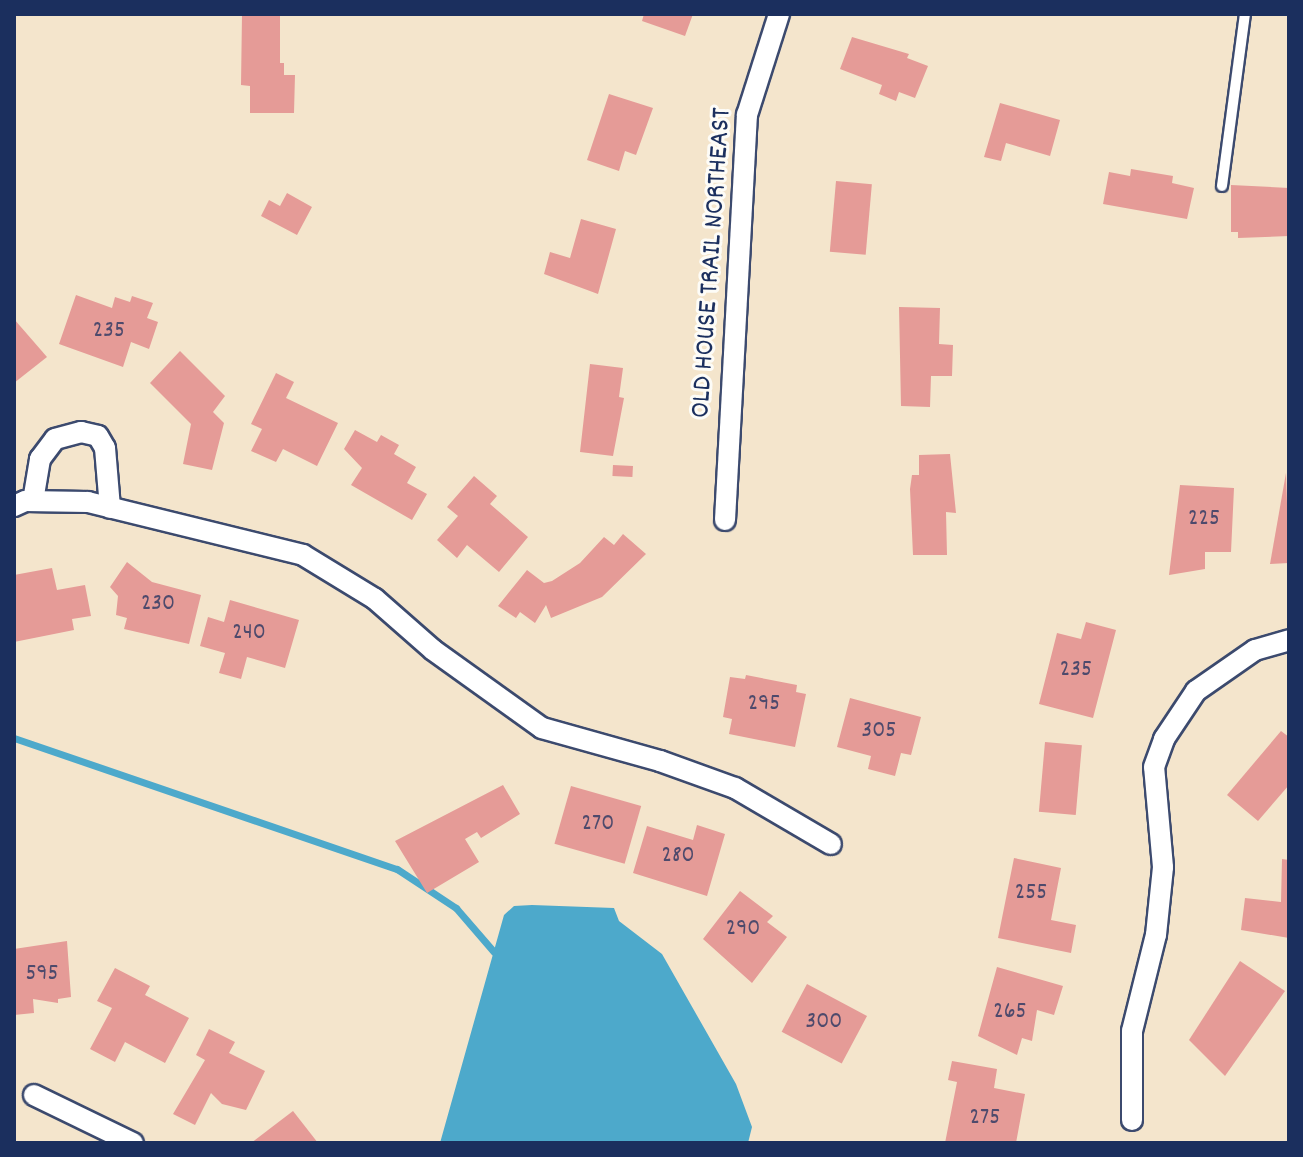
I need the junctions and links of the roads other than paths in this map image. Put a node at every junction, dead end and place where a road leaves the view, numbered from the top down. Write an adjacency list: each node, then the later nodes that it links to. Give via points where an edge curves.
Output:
1 (779, 14): 6 (street, OLD HOUSE TRAIL NORTHEAST, via 747,115)
2 (1245, 14): 3 (lane)
3 (1222, 186)
4 (23, 504): 5 (street, via 88,502); 5 (street, via 40,459 55,439 81,432 98,436 105,448)
5 (110, 508): 8 (street, via 303,555 375,599 445,659 542,728 735,788)
6 (725, 520)
7 (1289, 640): 10 (street, via 1255,650 1196,691 1164,739 1154,767 1163,867 1156,935 1135,1009)
8 (831, 844)
9 (34, 1095): 11 (street)
10 (1132, 1120)
11 (133, 1143)

